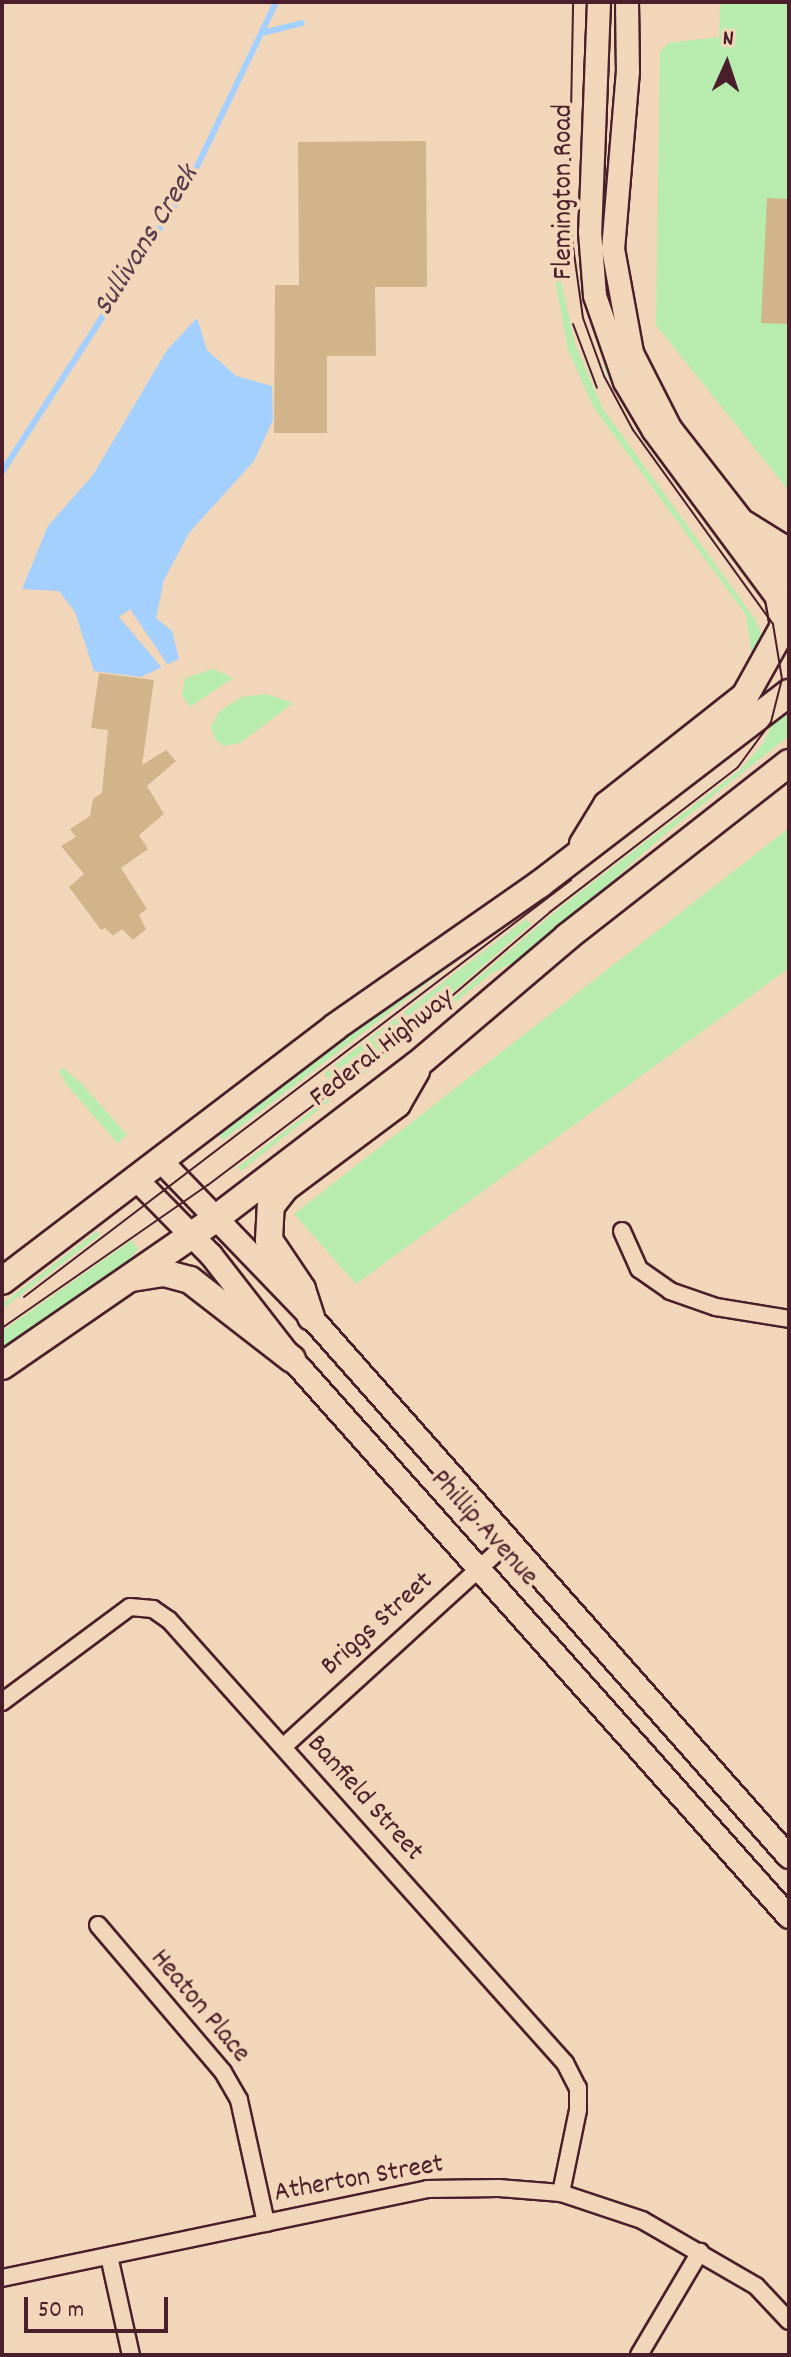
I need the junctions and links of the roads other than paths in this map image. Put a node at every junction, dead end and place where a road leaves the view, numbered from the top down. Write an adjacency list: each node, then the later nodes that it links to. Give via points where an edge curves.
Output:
1 (599, 2): 5 (main road, Flemington Road, via 590,232 595,296 625,382 654,431)
2 (627, 2): 3 (main road, Flemington Road, via 628,71 613,249 617,288 632,353 655,401)
3 (744, 524): 4 (highway); 5 (main road, Flemington Road)
4 (789, 552)
5 (786, 598): 8 (highway, via 784,626 745,696 607,805)
6 (789, 693): 8 (highway, Federal Highway)
7 (789, 763): 9 (highway, Federal Highway, via 567,937)
8 (575, 857): 10 (highway, Federal Highway, via 335,1027)
9 (418, 1064): 12 (highway, Federal Highway); 17 (highway, via 397,1104 286,1187 271,1206 269,1240 302,1289)
10 (161, 1161): 11 (highway, Federal Highway); 12 (main road, Phillip Avenue)
11 (136, 1179): 14 (main road, Phillip Avenue); 16 (highway, Federal Highway)
12 (215, 1219): 14 (highway, Federal Highway); 17 (main road, Phillip Avenue)
13 (622, 1231): 18 (street, via 639,1269 670,1291 716,1307)
14 (191, 1234): 15 (highway, Federal Highway); 19 (main road, Phillip Avenue)
15 (131, 1278): 19 (highway, via 164,1273 190,1280); 20 (highway, Federal Highway)
16 (2, 1281)
17 (311, 1317): 21 (main road, Phillip Avenue)
18 (789, 1319)
19 (292, 1359): 22 (main road, Phillip Avenue)
20 (2, 1366)
21 (508, 1542): 22 (street, Briggs Street); 25 (main road, Phillip Avenue)
22 (479, 1568): 24 (street, Briggs Street); 26 (main road, Phillip Avenue)
23 (2, 1702): 24 (street, Banfield Street, via 130,1607 153,1609)
24 (283, 1747): 28 (street, Banfield Street, via 565,2063 578,2088 578,2110)
25 (789, 1857)
26 (789, 1917)
27 (98, 1925): 29 (street, Heaton Place, via 223,2072 239,2100)
28 (561, 2193): 29 (street, Atherton Street, via 427,2189); 30 (street, Atherton Street, via 642,2220)
29 (266, 2223): 31 (street, Atherton Street)
30 (700, 2252): 33 (street, Atherton Street, via 756,2286); 35 (street)
31 (109, 2256): 32 (street, Atherton Street); 34 (street)
32 (2, 2278)
33 (789, 2321)
34 (131, 2355)
35 (639, 2355)

